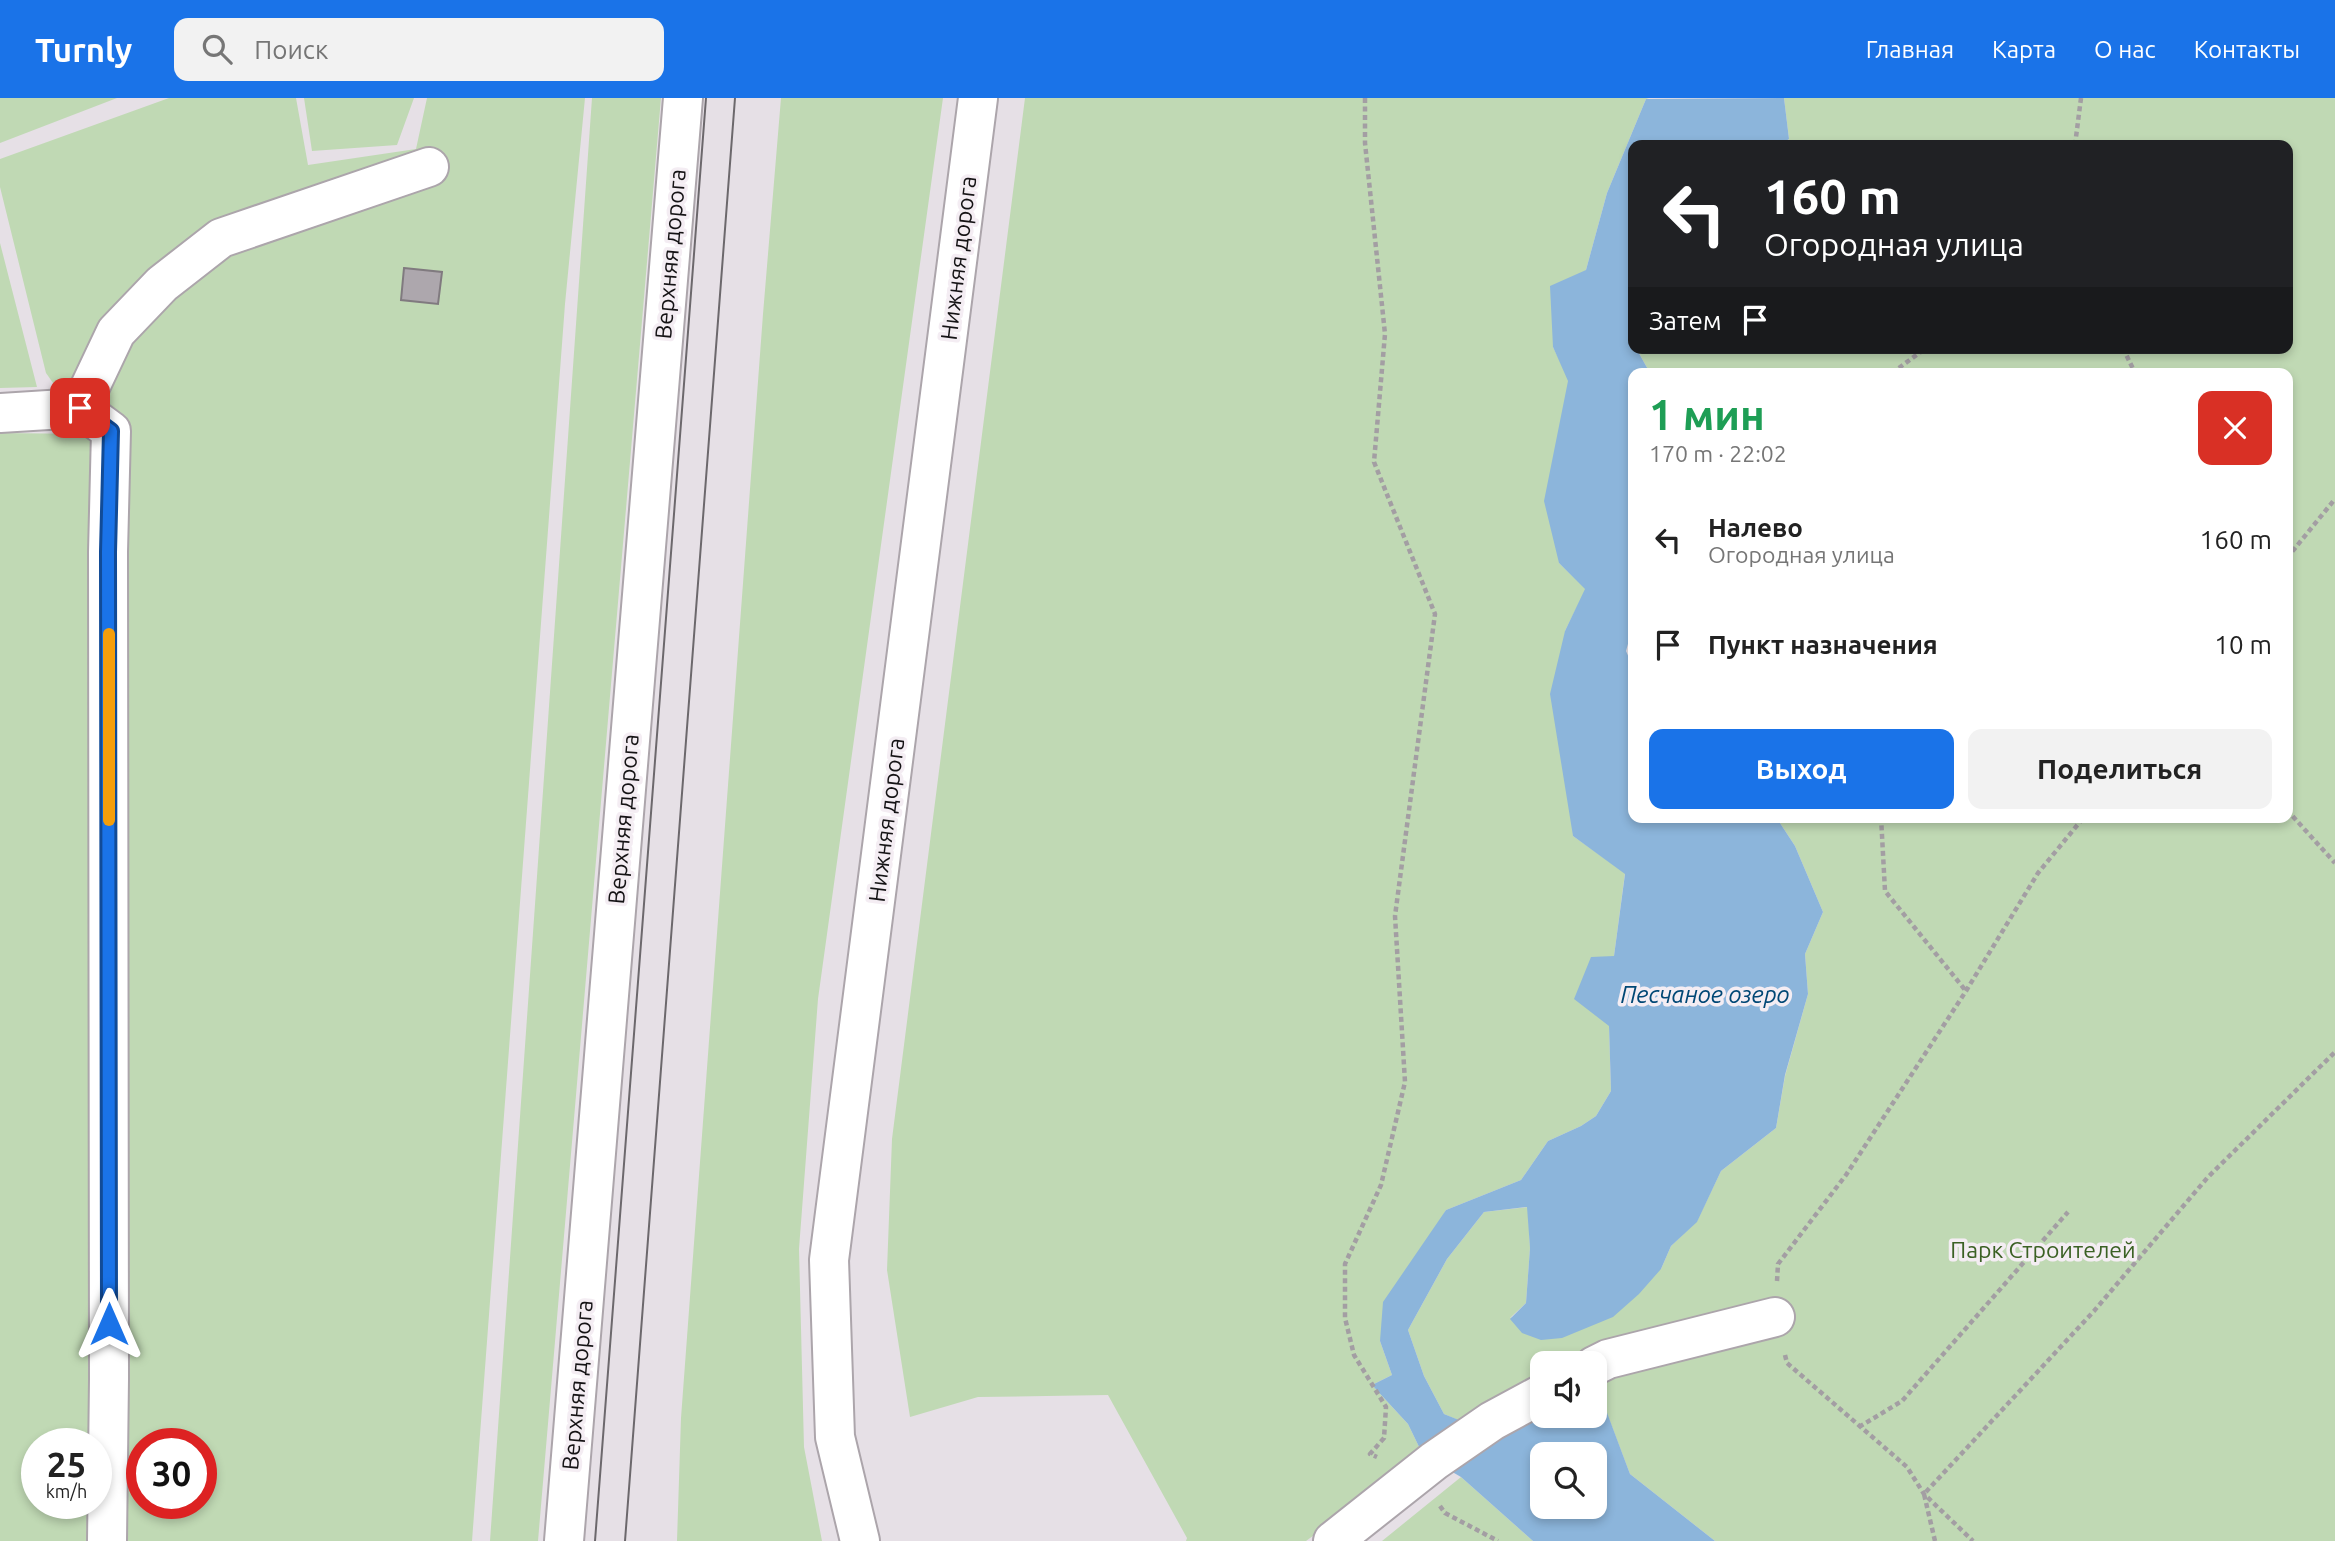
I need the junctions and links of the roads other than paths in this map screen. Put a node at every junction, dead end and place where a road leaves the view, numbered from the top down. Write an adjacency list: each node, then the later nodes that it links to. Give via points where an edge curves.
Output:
1 (683, 98): 10 (main road, Верхняя дорога)
2 (978, 98): 11 (main road, Нижняя дорога, via 829,1260 835,1437)
3 (429, 167): 4 (main road, via 221,238 162,284 117,332)
4 (80, 408): 5 (main road); 9 (main road, via 111,431)
5 (0, 414)
6 (1774, 1317): 7 (main road)
7 (1607, 1360)
8 (1530, 1400): 12 (main road, via 1428,1466)
9 (107, 1541)
10 (564, 1541)
11 (860, 1541)
12 (1332, 1541)

